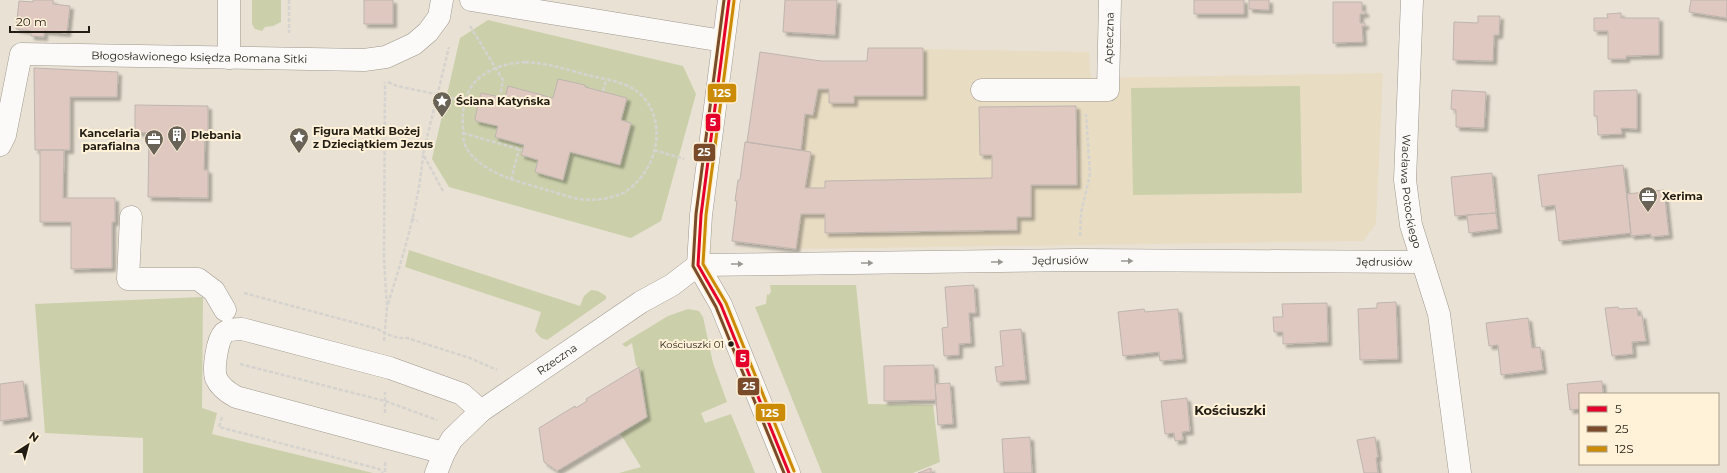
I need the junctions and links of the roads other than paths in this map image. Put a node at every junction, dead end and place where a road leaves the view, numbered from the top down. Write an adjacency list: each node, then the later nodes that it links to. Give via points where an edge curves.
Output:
1 (229, 0): 8 (street)
2 (442, 0): 8 (street, Błogosławionego księdza Romana Sitki, via 439,17 428,32 414,44 386,57 364,60)
3 (471, 0): 7 (street)
4 (729, 0): 7 (street)
5 (1110, 0): 9 (street, Apteczna, via 1108,90)
6 (1412, 0): 12 (street, Wacława Potockiego, via 1404,180 1411,225)
7 (723, 41): 13 (street, via 701,215)
8 (229, 58): 10 (street, Błogosławionego księdza Romana Sitki, via 22,54 5,136)
9 (982, 90)
10 (0, 145)
11 (131, 217): 14 (street, via 128,279 198,279 214,291)
12 (1422, 262): 13 (street, Jędrusiów, one-way to 12, via 1079,260); 19 (street, Wacława Potockiego, via 1439,314)
13 (698, 265): 15 (street, Rzeczna, via 672,285 641,302); 18 (street, via 721,305)
14 (224, 307)
15 (481, 410): 16 (street, Rzeczna, via 452,439); 16 (street, via 462,394 390,368 242,329 230,330 223,334 218,344 216,377 225,391 236,397)
16 (444, 453): 17 (street, Rzeczna)
17 (436, 473)
18 (789, 473)
19 (1460, 473)

